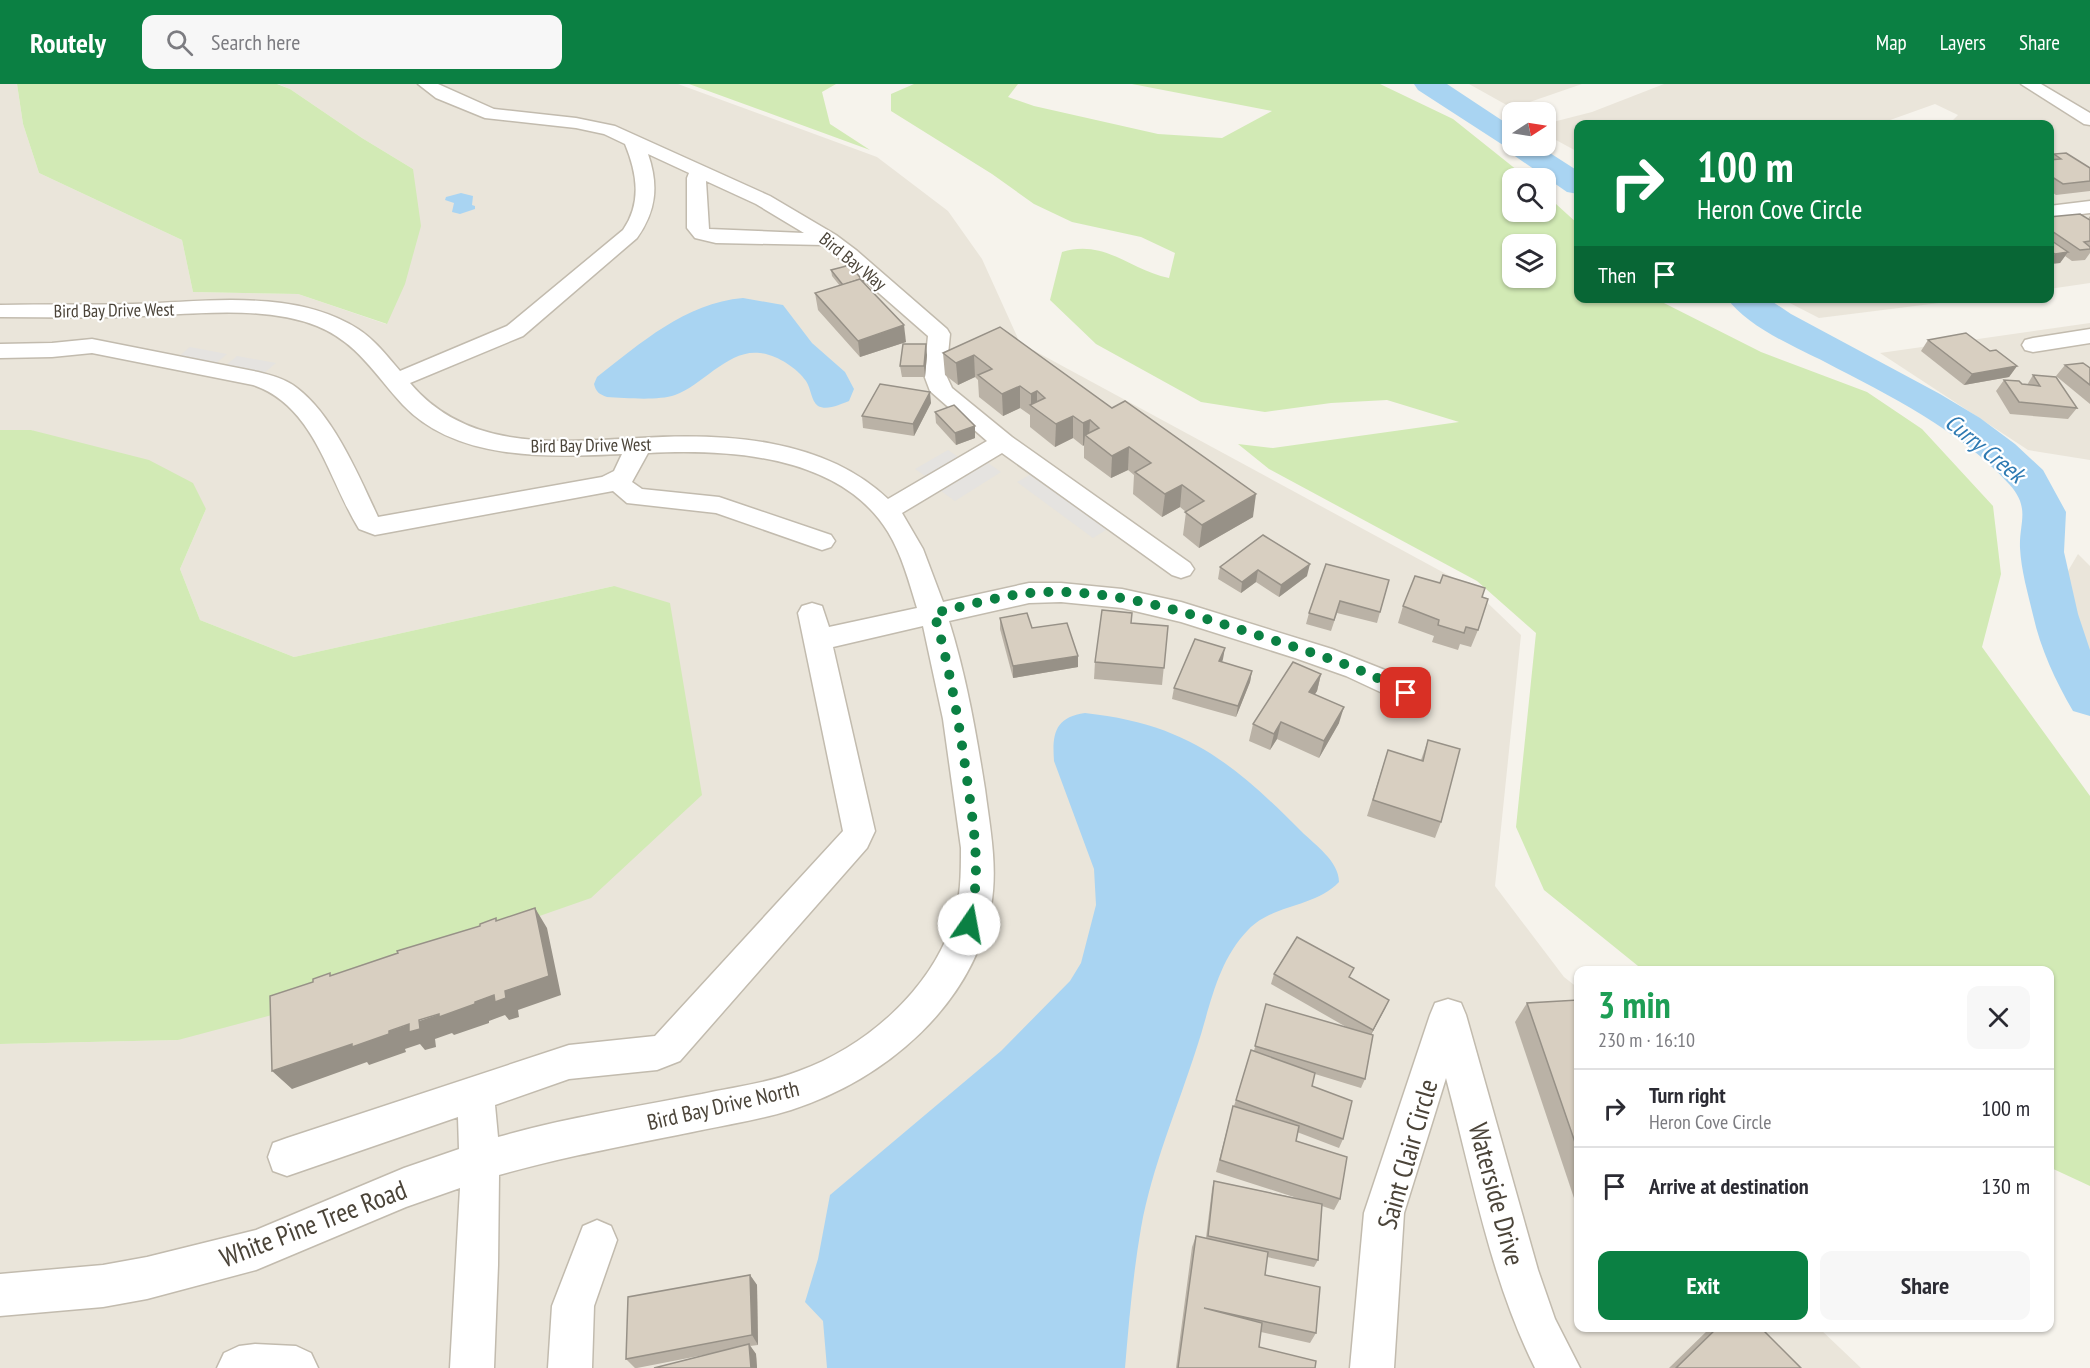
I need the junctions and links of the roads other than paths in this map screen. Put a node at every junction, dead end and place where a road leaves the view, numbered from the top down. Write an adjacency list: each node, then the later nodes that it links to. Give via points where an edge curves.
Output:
1 (426, 84): 4 (street, Bird Bay Way, via 491,114 594,126)
2 (2029, 84): 3 (street)
3 (2090, 120)
4 (633, 141): 5 (street, Bird Bay Way); 13 (street, via 646,180 642,213 630,234 515,331)
5 (700, 171): 8 (street, Bird Bay Way, via 763,200); 8 (street, via 696,178 697,228 702,234)
6 (2090, 207): 7 (street)
7 (2054, 211)
8 (829, 239): 14 (street, Bird Bay Way, via 939,334 935,375 939,387)
9 (0, 311): 13 (street, Bird Bay Drive West, via 238,309 297,314 349,334)
10 (2090, 336): 11 (street)
11 (2033, 345)
12 (0, 351): 16 (street, via 92,346 267,382 306,409 370,525)
13 (396, 381): 15 (street, Bird Bay Drive West, via 428,415 480,438 550,448)
14 (1003, 442): 17 (street); 19 (street, Bird Bay Way)
15 (639, 445): 16 (street); 17 (street, Bird Bay Drive West, via 723,445 794,457 854,484)
16 (618, 481): 18 (street, via 636,497 719,504)
17 (886, 511): 20 (street, Bird Bay Drive North, via 911,552)
18 (822, 541)
19 (1181, 569)
20 (934, 613): 21 (street, via 1029,593 1131,599 1186,612 1356,667); 23 (street, via 815,626 859,831 856,839 667,1049 569,1062); 25 (street, Bird Bay Drive North, via 958,714 978,868 966,933 927,1000 880,1045 805,1087 766,1099 541,1144)
21 (1406, 693)
22 (1448, 1015): 32 (street, Saint Clair Circle, via 1384,1213); 33 (street, Waterside Drive, via 1517,1270 1538,1329)
23 (476, 1095): 24 (street); 25 (street)
24 (286, 1158)
25 (481, 1161): 27 (street, White Pine Tree Road, via 404,1188 256,1250 103,1286); 30 (street)
26 (597, 1240): 31 (street, via 573,1306)
27 (0, 1295)
28 (239, 1368): 29 (street)
29 (296, 1368)
30 (472, 1368)
31 (570, 1368)
32 (1372, 1368)
33 (1558, 1368)

